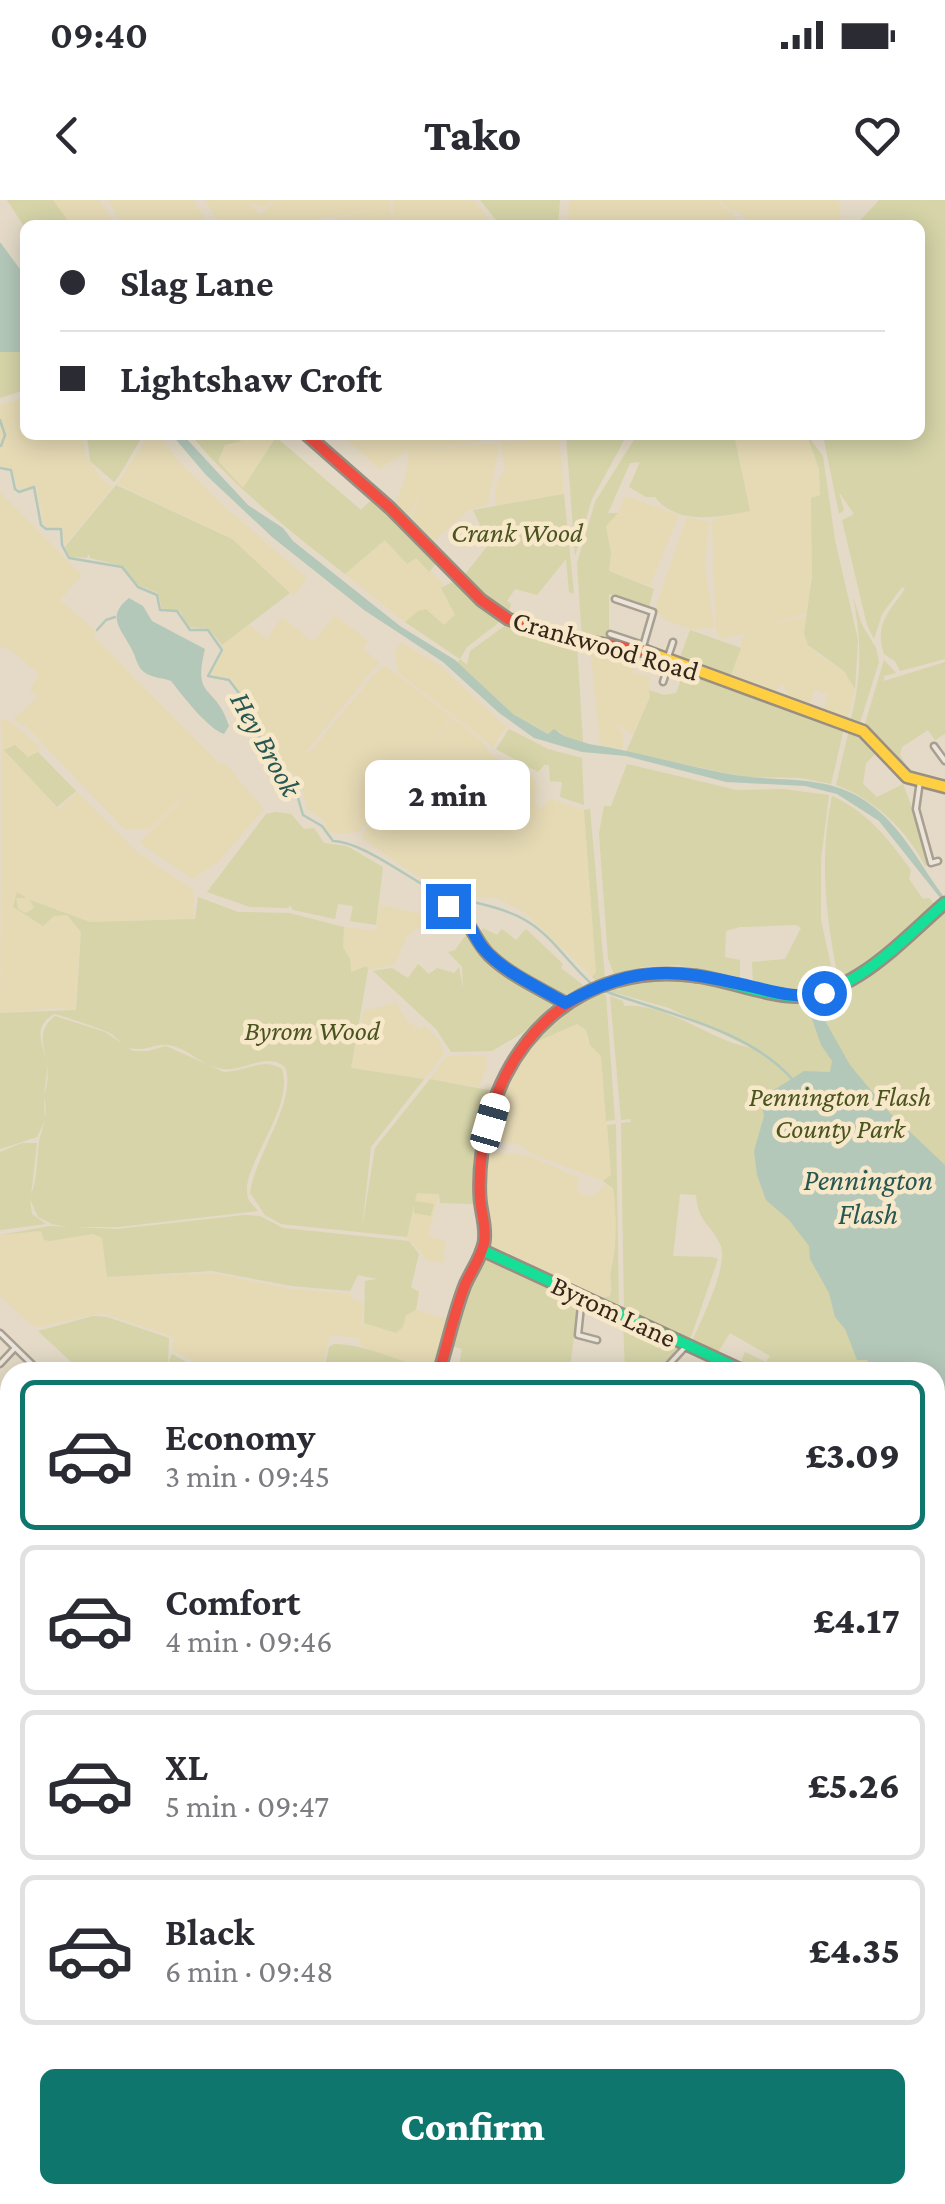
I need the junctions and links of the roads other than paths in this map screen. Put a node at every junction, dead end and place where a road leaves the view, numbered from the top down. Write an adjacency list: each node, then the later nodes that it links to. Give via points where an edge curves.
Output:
1 (313, 440): 5 (street, Crankwood Road, via 508,619 554,636)
2 (615, 599): 5 (street, via 653,612)
3 (610, 634): 5 (street)
4 (673, 642): 6 (street)
5 (642, 648): 6 (street, Crankwood Road)
6 (668, 661): 7 (street); 10 (street, Crankwood Road, via 863,731 902,774)
7 (663, 682)
8 (934, 746): 9 (street)
9 (945, 761)
10 (920, 781): 11 (street, Crankwood Road); 12 (street, via 916,809 931,863)
11 (944, 784)
12 (938, 861)
13 (944, 903): 15 (street, via 838,986 813,996 669,971 642,973)
14 (448, 906): 15 (street, via 462,914 493,958)
15 (565, 1003): 16 (street, via 530,1034 498,1092 480,1168)
16 (482, 1250): 17 (street, Byrom Lane); 24 (street)
17 (582, 1296): 19 (street, via 578,1335); 20 (street, Byrom Lane)
18 (0, 1333): 21 (street)
19 (597, 1340)
20 (686, 1345): 25 (street); 26 (street, Byrom Lane)
21 (15, 1348): 22 (street); 23 (street)
22 (2, 1362)
23 (30, 1362)
24 (443, 1362)
25 (671, 1362)
26 (724, 1362)
27 (431, 2204): 28 (street)
28 (441, 2204)

